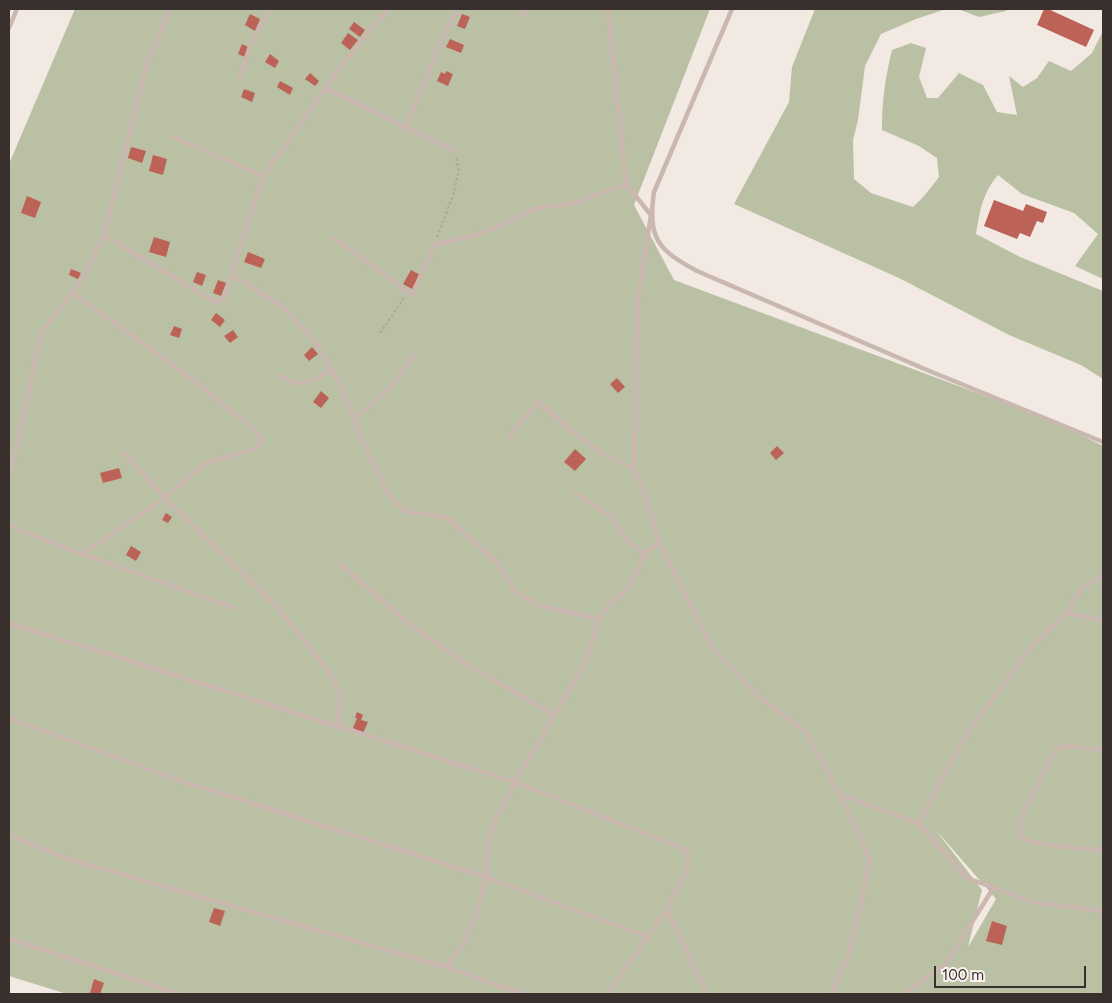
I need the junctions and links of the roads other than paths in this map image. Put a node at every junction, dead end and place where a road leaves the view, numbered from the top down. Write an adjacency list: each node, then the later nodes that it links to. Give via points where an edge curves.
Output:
1 (17, 9): 10 (lane)
2 (170, 9): 19 (lane, via 146,67)
3 (269, 9): 11 (lane, via 250,46)
4 (388, 9): 12 (lane)
5 (457, 9): 13 (lane)
6 (529, 9): 9 (lane)
7 (608, 9): 17 (lane)
8 (732, 9): 18 (lane, via 654,192)
9 (521, 16)
10 (9, 28)
11 (239, 80)
12 (325, 88): 13 (lane); 16 (lane)
13 (405, 128): 15 (lane)
14 (174, 136): 16 (lane)
15 (455, 151)
16 (263, 176): 21 (lane)
17 (626, 184): 18 (lane); 20 (lane, via 572,204 536,208 477,235 435,244 412,295)
18 (650, 215): 28 (lane, via 659,246 673,259 927,370); 30 (lane, via 638,299)
19 (104, 235): 21 (lane, via 216,303 224,298); 22 (lane)
20 (333, 237)
21 (232, 274): 24 (lane, via 284,308 317,344)
22 (72, 292): 31 (lane, via 41,333); 33 (lane, via 252,426 262,440 251,450 204,464)
23 (414, 356): 26 (lane, via 389,389)
24 (332, 370): 25 (lane, via 313,382 299,383); 26 (lane)
25 (280, 375)
26 (354, 420): 42 (lane, via 387,492 404,511 448,518 496,562 514,592 541,606)
27 (509, 437): 30 (lane, via 538,401 578,436 605,455)
28 (1103, 442)
29 (124, 453): 33 (lane)
30 (634, 469): 35 (lane)
31 (9, 474)
32 (575, 493): 37 (lane, via 610,516 628,542)
33 (165, 498): 36 (lane); 47 (lane, via 279,609 326,668 342,693)
34 (9, 523): 36 (lane, via 19,530)
35 (659, 542): 37 (lane); 50 (lane, via 712,647 758,696 806,732)
36 (82, 554): 40 (lane)
37 (645, 554): 42 (lane, via 630,587 609,604)
38 (340, 564): 45 (lane, via 412,626 463,662)
39 (1103, 576): 41 (lane, via 1083,587)
40 (234, 608)
41 (1066, 613): 43 (lane); 51 (lane, via 1032,646 972,727)
42 (599, 619): 45 (lane, via 585,663)
43 (1103, 620)
44 (9, 623): 47 (lane)
45 (554, 715): 49 (lane)
46 (9, 718): 54 (lane, via 175,779)
47 (336, 726): 49 (lane)
48 (1103, 750): 53 (lane, via 1058,748 1019,822 1019,832 1022,838 1034,843)
49 (515, 782): 54 (lane, via 494,823 487,846); 56 (lane, via 687,850 688,866)
50 (839, 794): 51 (lane); 65 (lane, via 870,860 849,955)
51 (919, 824): 55 (lane, via 967,878)
52 (9, 835): 60 (lane, via 68,860)
53 (1103, 850)
54 (486, 877): 58 (lane); 60 (lane, via 478,911 464,943)
55 (994, 888): 57 (lane, via 1036,903); 66 (lane, via 945,965)
56 (667, 909): 58 (lane); 64 (lane)
57 (1103, 911)
58 (648, 937): 63 (lane)
59 (9, 939): 61 (lane)
60 (446, 967): 62 (lane)
61 (180, 994)
62 (524, 994)
63 (608, 994)
64 (707, 994)
65 (831, 994)
66 (904, 994)

